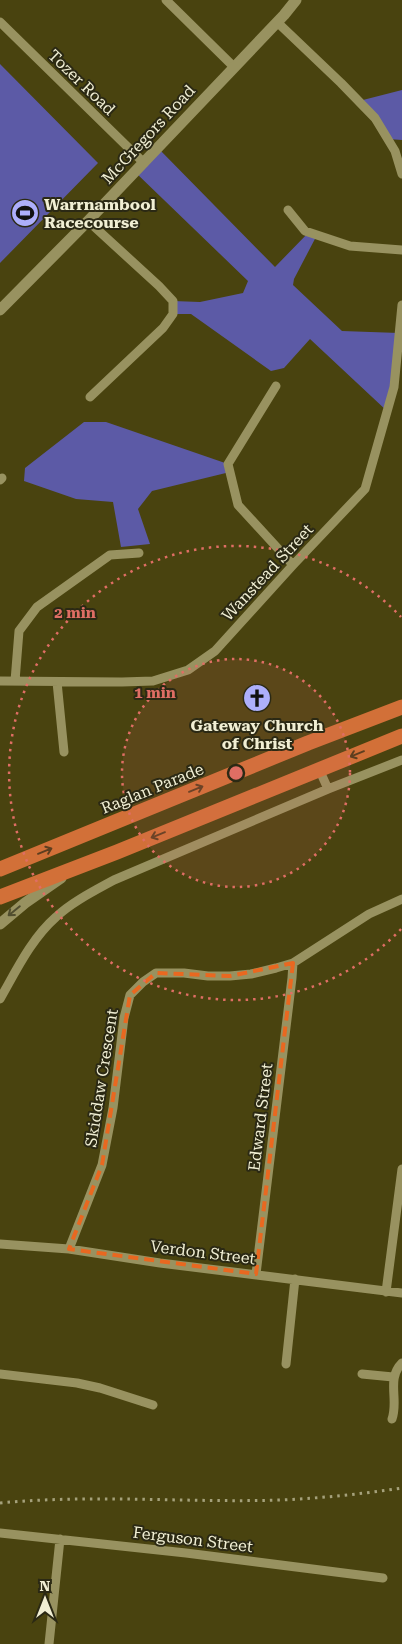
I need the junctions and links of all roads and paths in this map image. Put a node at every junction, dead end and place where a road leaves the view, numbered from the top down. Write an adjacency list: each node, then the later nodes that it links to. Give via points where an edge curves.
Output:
1 (166, 0): 5 (street)
2 (296, 0): 4 (street, McGregors Road)
3 (0, 22): 6 (street, Tozer Road)
4 (277, 22): 5 (street, McGregors Road); 7 (street, via 375,118 395,151)
5 (234, 67): 6 (street, McGregors Road)
6 (144, 162): 9 (street, McGregors Road)
7 (402, 174)
8 (288, 210): 10 (street, via 305,231 350,246)
9 (88, 220): 12 (street, McGregors Road); 15 (street, via 172,301 173,314 163,328)
10 (402, 250)
11 (402, 305): 13 (street, Wanstead Street)
12 (0, 310)
13 (400, 351): 17 (street, Wanstead Street, via 394,387 365,489)
14 (276, 386): 17 (street, via 228,464 238,505)
15 (90, 397)
16 (139, 553): 18 (street, via 110,555 36,607 19,631)
17 (293, 565): 20 (street, Wanstead Street, via 216,651 188,670 153,681)
18 (15, 680): 19 (street, Wanstead Street); 20 (street, Wanstead Street)
19 (0, 681)
20 (57, 682): 24 (street)
21 (402, 707): 23 (highway, Raglan Parade)
22 (402, 736): 26 (highway, one-way to 26)
23 (308, 743): 26 (highway); 29 (highway, Raglan Parade, one-way to 23)
24 (64, 752)
25 (402, 760): 27 (street)
26 (319, 769): 27 (street); 28 (highway, one-way to 28)
27 (328, 789): 34 (street, via 114,880 84,897 56,917 28,951)
28 (117, 852): 30 (highway); 32 (street, one-way to 32, via 61,878 25,902)
29 (0, 869)
30 (0, 897)
31 (402, 899): 33 (street, Skiddaw Crescent, via 363,918)
32 (0, 924)
33 (293, 963): 37 (street, Skiddaw Crescent, via 230,976 156,973 130,995 102,1164); 38 (street, Edward Street)
34 (0, 999)
35 (402, 1169): 40 (street)
36 (0, 1244): 37 (street, Verdon Street)
37 (70, 1249): 38 (street, Verdon Street)
38 (256, 1274): 39 (street, Verdon Street)
39 (295, 1279): 40 (street, Verdon Street); 43 (street)
40 (386, 1292): 41 (street, Verdon Street)
41 (402, 1293)
42 (402, 1363): 46 (street)
43 (286, 1364)
44 (0, 1374): 47 (street, via 77,1383)
45 (362, 1374): 46 (street)
46 (393, 1377): 48 (street, via 395,1410)
47 (152, 1405)
48 (392, 1419)
49 (0, 1533): 50 (street, Ferguson Street)
50 (60, 1539): 51 (street, Ferguson Street); 52 (street)
51 (383, 1578)
52 (49, 1644)

